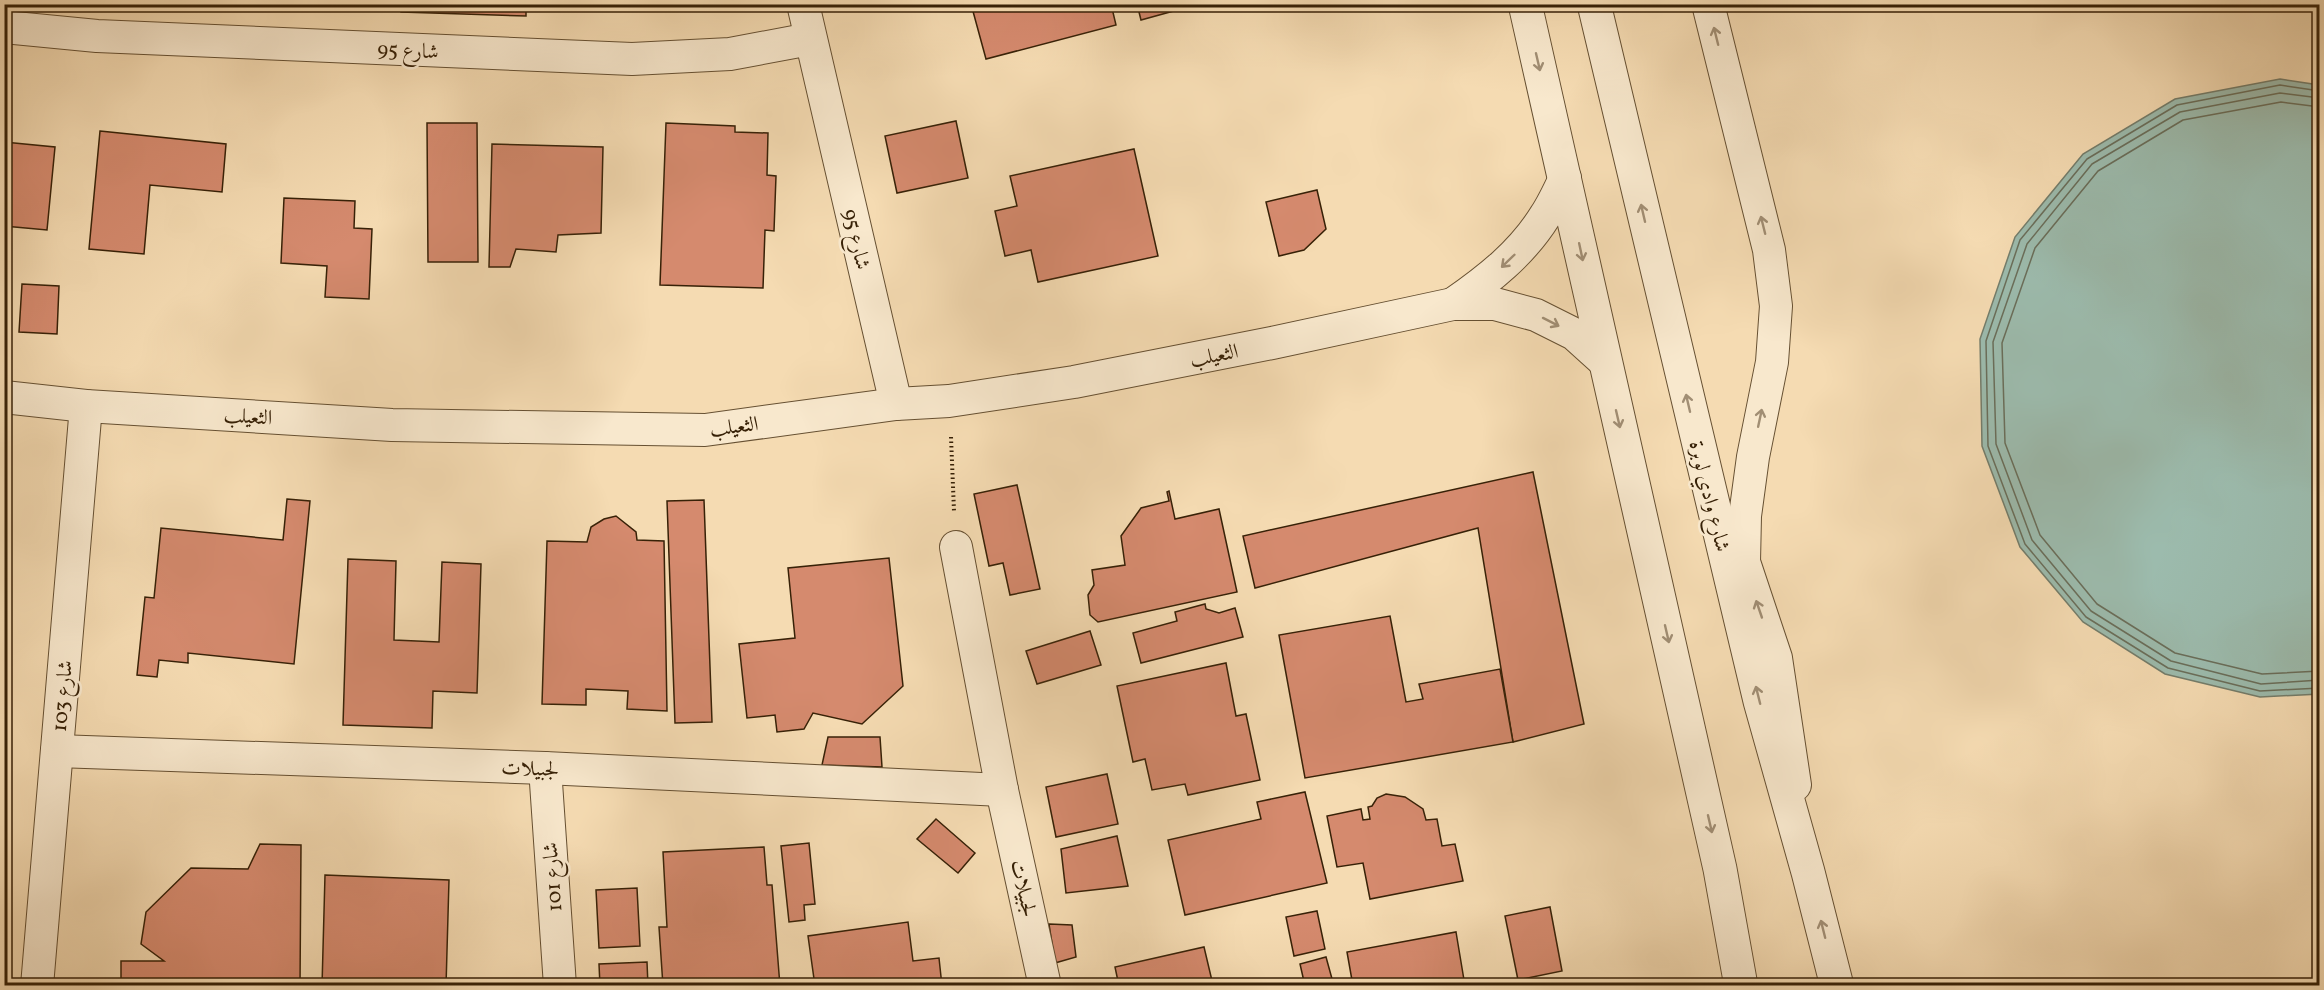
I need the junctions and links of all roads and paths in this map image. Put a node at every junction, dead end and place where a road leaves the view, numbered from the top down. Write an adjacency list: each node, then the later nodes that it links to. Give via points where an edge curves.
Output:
1 (803, 4): 6 (street, شارع 95)
2 (1525, 4): 7 (street, one-way to 7)
3 (1594, 4): 19 (street, شارع وادي لوبرة, one-way to 3, via 1757,689)
4 (1708, 4): 19 (street, one-way to 4, via 1776,658 1744,562 1746,507 1772,362 1776,306 1768,250)
5 (4, 27): 6 (street, شارع 95, via 97,36 632,60 730,54)
6 (810, 39): 12 (street, شارع 95)
7 (1565, 178): 8 (street, الثعيلب, one-way to 8, via 1545,216 1519,250 1488,280); 9 (street, one-way to 9)
8 (1453, 304): 9 (street, الثعيلب, one-way to 9, via 1495,304 1536,315 1574,334); 11 (street, الثعيلب, via 1074,382)
9 (1605, 362): 18 (street, one-way to 18)
10 (4, 397): 13 (street, الثعيلب)
11 (949, 400): 12 (street, الثعيلب); 14 (path)
12 (897, 405): 13 (street, الثعيلب, via 705,430 392,425)
13 (86, 406): 15 (street, شارع 103)
14 (956, 547): 17 (street, لجبيلات)
15 (57, 751): 16 (street, لجبيلات); 20 (street, شارع 103)
16 (545, 768): 17 (street, لجبيلات); 21 (street, شارع 101)
17 (1002, 790): 22 (street, لجبيلات)
18 (1720, 869): 23 (street); 24 (street)
19 (1808, 872): 25 (street, شارع وادي لوبرة, one-way to 19)
20 (37, 986)
21 (560, 986)
22 (1046, 986)
23 (1741, 986)
24 (1755, 986)
25 (1837, 986)

